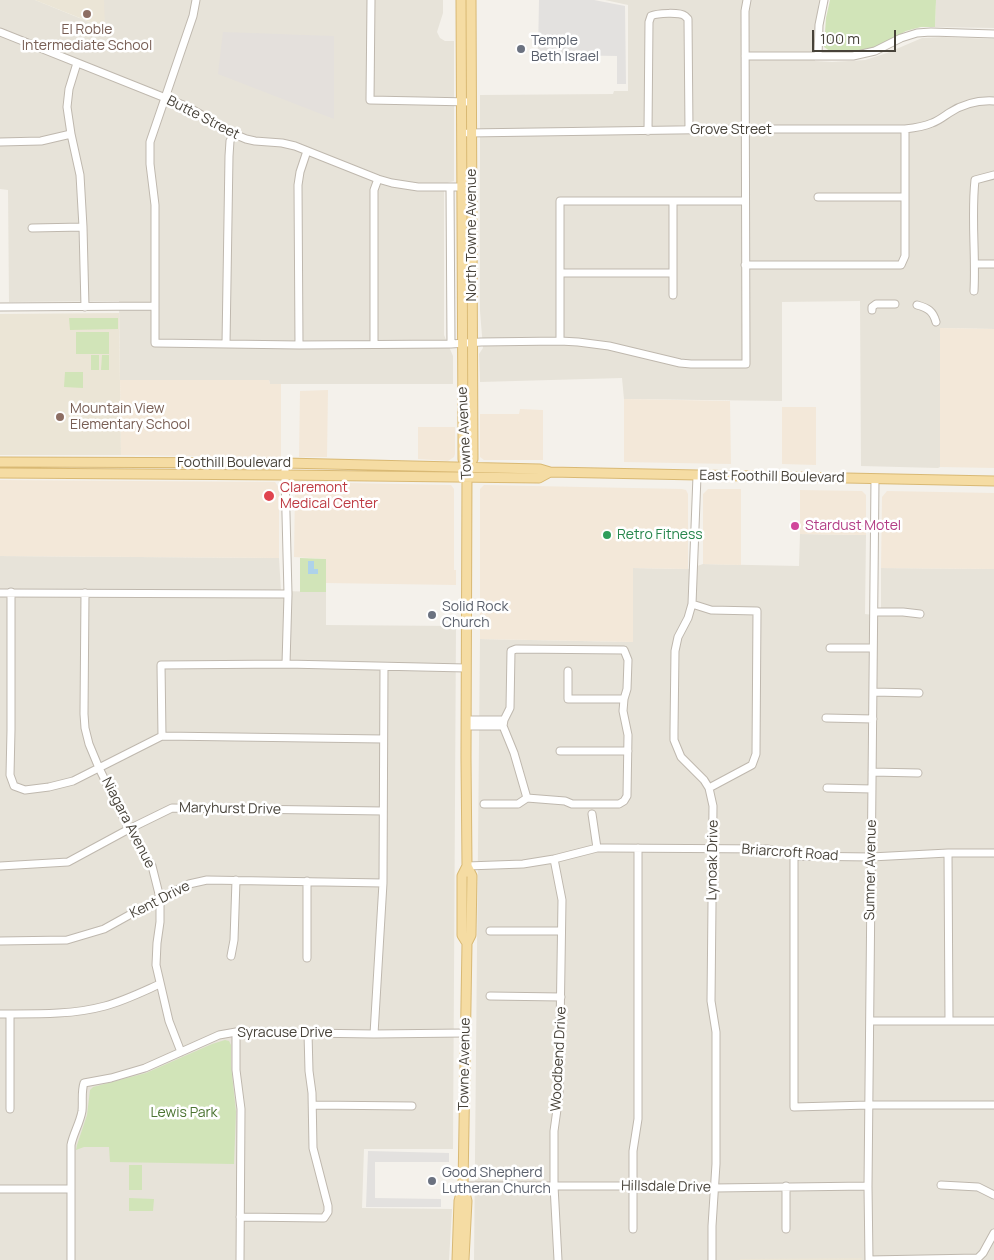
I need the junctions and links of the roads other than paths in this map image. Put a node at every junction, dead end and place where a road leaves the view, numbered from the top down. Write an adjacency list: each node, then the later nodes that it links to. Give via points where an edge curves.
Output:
1 (196, 0): 12 (street)
2 (371, 0): 14 (street, via 370,100)
3 (461, 0): 14 (main road, Towne Avenue)
4 (471, 0): 14 (main road)
5 (747, 0): 9 (street)
6 (824, 0): 10 (street)
7 (0, 32): 11 (street, Butte Street)
8 (994, 34): 10 (street, via 917,33 867,53)
9 (745, 56): 10 (street); 15 (street)
10 (818, 56)
11 (77, 63): 12 (street, Butte Street); 20 (street, via 67,107)
12 (165, 98): 21 (street, Butte Street, via 198,112); 44 (street, via 150,153 155,205)
13 (994, 100): 16 (street, Grove Street, via 970,103 931,124)
14 (466, 102): 19 (main road, Towne Avenue)
15 (745, 129): 16 (street, Grove Street); 17 (street, Grove Street); 32 (street)
16 (905, 129): 30 (street)
17 (689, 130): 18 (street, Grove Street); 18 (street, via 688,19 679,14 656,14 649,22)
18 (648, 131): 19 (street, Grove Street)
19 (466, 133): 27 (main road, Towne Avenue); 28 (main road, North Towne Avenue)
20 (71, 134): 22 (street, via 41,141); 34 (street, via 80,175)
21 (234, 134): 23 (street, Butte Street); 52 (street, via 229,156)
22 (0, 142)
23 (307, 151): 25 (street, Butte Street); 55 (street, via 298,185)
24 (994, 175): 36 (street, via 975,180)
25 (378, 179): 26 (street, Butte Street, via 418,187); 53 (street, via 374,190)
26 (450, 187): 27 (street, Butte Street); 54 (street)
27 (461, 187): 28 (street, Butte Street); 50 (main road, Towne Avenue)
28 (471, 187): 51 (main road, North Towne Avenue)
29 (818, 197): 30 (street)
30 (906, 197): 35 (street, via 906,256 902,265)
31 (673, 201): 32 (street); 38 (street, via 560,201); 39 (street)
32 (745, 201): 35 (street)
33 (32, 228): 34 (street)
34 (83, 228): 46 (street)
35 (745, 264): 49 (street, via 746,364 680,363 603,345)
36 (975, 264): 37 (street); 40 (street)
37 (994, 264)
38 (560, 273): 39 (street); 49 (street)
39 (674, 273): 41 (street)
40 (974, 291)
41 (674, 295)
42 (895, 304): 47 (street, via 876,304)
43 (917, 305): 48 (street, via 931,311)
44 (155, 306): 46 (street); 52 (street, via 155,343)
45 (0, 307): 46 (street)
46 (84, 307)
47 (872, 310)
48 (936, 322)
49 (560, 341): 51 (street)
50 (463, 342): 51 (street); 54 (street); 58 (main road, Towne Avenue, via 463,459)
51 (472, 342): 58 (main road, North Towne Avenue, via 473,459)
52 (226, 344): 55 (street)
53 (374, 344): 54 (street); 55 (street)
54 (451, 344)
55 (299, 345)
56 (0, 462): 57 (main road, Foothill Boulevard)
57 (286, 464): 58 (main road, Foothill Boulevard); 60 (street)
58 (467, 472): 60 (main road, Foothill Boulevard); 61 (main road, East Foothill Boulevard, via 539,478 550,472); 75 (main road, Towne Avenue)
59 (0, 473): 60 (main road, Foothill Boulevard)
60 (285, 475): 67 (street)
61 (697, 476): 62 (main road, East Foothill Boulevard); 68 (street, Lynoak Drive)
62 (875, 479): 63 (main road, East Foothill Boulevard); 69 (street, Sumner Avenue)
63 (994, 481)
64 (11, 592): 65 (street); 66 (street); 88 (street, via 10,775 14,786 25,790 49,787 73,781)
65 (0, 593)
66 (85, 593): 67 (street); 88 (street, Niagara Avenue, via 85,728)
67 (288, 594): 73 (street)
68 (692, 604): 91 (street, Lynoak Drive, via 675,651 674,740 681,757); 91 (street, via 711,610 757,611 756,754 752,765)
69 (874, 612): 70 (street); 72 (street, Sumner Avenue)
70 (920, 614)
71 (830, 648): 72 (street)
72 (874, 648): 77 (street, Sumner Avenue)
73 (286, 664): 74 (street); 84 (street, via 161,666)
74 (384, 667): 75 (street); 85 (street)
75 (466, 668): 82 (main road, Towne Avenue)
76 (568, 671): 79 (street, via 568,699)
77 (873, 692): 78 (street); 81 (street, Sumner Avenue)
78 (919, 693)
79 (624, 699): 83 (street, via 628,660 624,650 516,649 511,652 510,708); 87 (street)
80 (826, 718): 81 (street)
81 (873, 718): 89 (street, Sumner Avenue)
82 (466, 723): 83 (street); 108 (main road, Towne Avenue)
83 (503, 723): 94 (street)
84 (162, 736): 85 (street); 88 (street)
85 (383, 739): 96 (street)
86 (560, 751): 87 (street)
87 (628, 752): 94 (street, via 627,796 619,804 572,804 565,800)
88 (99, 768): 98 (street, Niagara Avenue)
89 (872, 772): 90 (street); 93 (street, Sumner Avenue)
90 (918, 773)
91 (709, 788): 101 (street, Lynoak Drive, via 713,806)
92 (827, 788): 93 (street)
93 (872, 789): 105 (street, Sumner Avenue)
94 (528, 798): 95 (street, via 518,804)
95 (484, 804)
96 (383, 811): 98 (street, Maryhurst Drive, via 172,808); 111 (street)
97 (592, 814): 99 (street)
98 (129, 829): 107 (street, Maryhurst Drive, via 68,862); 112 (street, Niagara Avenue, via 152,866)
99 (597, 848): 100 (street, Briarcroft Road); 106 (street, Briarcroft Road)
100 (638, 848): 101 (street, Briarcroft Road); 139 (street, via 638,1119 633,1151)
101 (713, 849): 104 (street, Briarcroft Road, via 768,849); 142 (street, Lynoak Drive)
102 (948, 853): 103 (street, Briarcroft Road); 105 (street, Briarcroft Road); 123 (street)
103 (994, 853)
104 (794, 856): 105 (street, Briarcroft Road); 132 (street, via 794,1107)
105 (872, 857): 125 (street, Sumner Avenue)
106 (554, 859): 108 (street, Briarcroft Road, via 513,865); 114 (street, Woodbend Drive, via 562,900)
107 (0, 866)
108 (467, 866): 127 (main road, Towne Avenue, via 462,876 462,935 466,943)
109 (236, 880): 110 (street, Kent Drive); 112 (street, Kent Drive, via 189,884); 116 (street)
110 (307, 881): 111 (street, Kent Drive); 117 (street)
111 (383, 883): 129 (street)
112 (160, 898): 115 (street, Kent Drive, via 104,929 67,940); 118 (street, Niagara Avenue, via 156,965)
113 (490, 931): 114 (street)
114 (561, 931): 120 (street, Woodbend Drive)
115 (0, 941)
116 (231, 956)
117 (307, 958)
118 (160, 984): 122 (street, via 104,1006 63,1012); 130 (street, Niagara Avenue)
119 (490, 996): 120 (street)
120 (562, 997): 138 (street, Woodbend Drive)
121 (0, 1014): 122 (street)
122 (10, 1014): 135 (street)
123 (949, 1020): 124 (street); 125 (street)
124 (994, 1020)
125 (870, 1021): 132 (street, Sumner Avenue)
126 (236, 1032): 128 (street, Syracuse Drive); 130 (street, Syracuse Drive, via 219,1035); 146 (street)
127 (465, 1033): 129 (street, Syracuse Drive); 137 (main road, Towne Avenue)
128 (308, 1034): 129 (street, Syracuse Drive); 131 (street)
129 (374, 1034)
130 (181, 1052): 144 (street, Syracuse Drive, via 145,1068 84,1083 82,1112 71,1145)
131 (313, 1105): 134 (street); 146 (street, via 313,1148 328,1212 324,1218)
132 (869, 1105): 133 (street); 141 (street, Sumner Avenue)
133 (994, 1105)
134 (412, 1106)
135 (10, 1109)
136 (941, 1185): 145 (street, via 978,1187)
137 (463, 1186): 138 (street, Hillsdale Drive); 149 (main road, Towne Avenue, via 459,1201)
138 (554, 1186): 139 (street, Hillsdale Drive); 155 (street, Woodbend Drive)
139 (633, 1186): 142 (street, Hillsdale Drive); 147 (street)
140 (786, 1186): 141 (street, Hillsdale Drive); 142 (street, Hillsdale Drive); 148 (street)
141 (868, 1186): 157 (street, Sumner Avenue)
142 (714, 1188): 156 (street, Lynoak Drive)
143 (0, 1189): 144 (street)
144 (71, 1189): 151 (street)
145 (994, 1195)
146 (240, 1217): 152 (street)
147 (633, 1229)
148 (786, 1229)
149 (462, 1231): 153 (main road, Towne Avenue); 154 (main road, Towne Avenue)
150 (994, 1233): 158 (street, via 978,1258)
151 (71, 1260)
152 (240, 1260)
153 (457, 1260)
154 (464, 1260)
155 (558, 1260)
156 (712, 1260)
157 (869, 1260): 158 (street)
158 (944, 1260)

